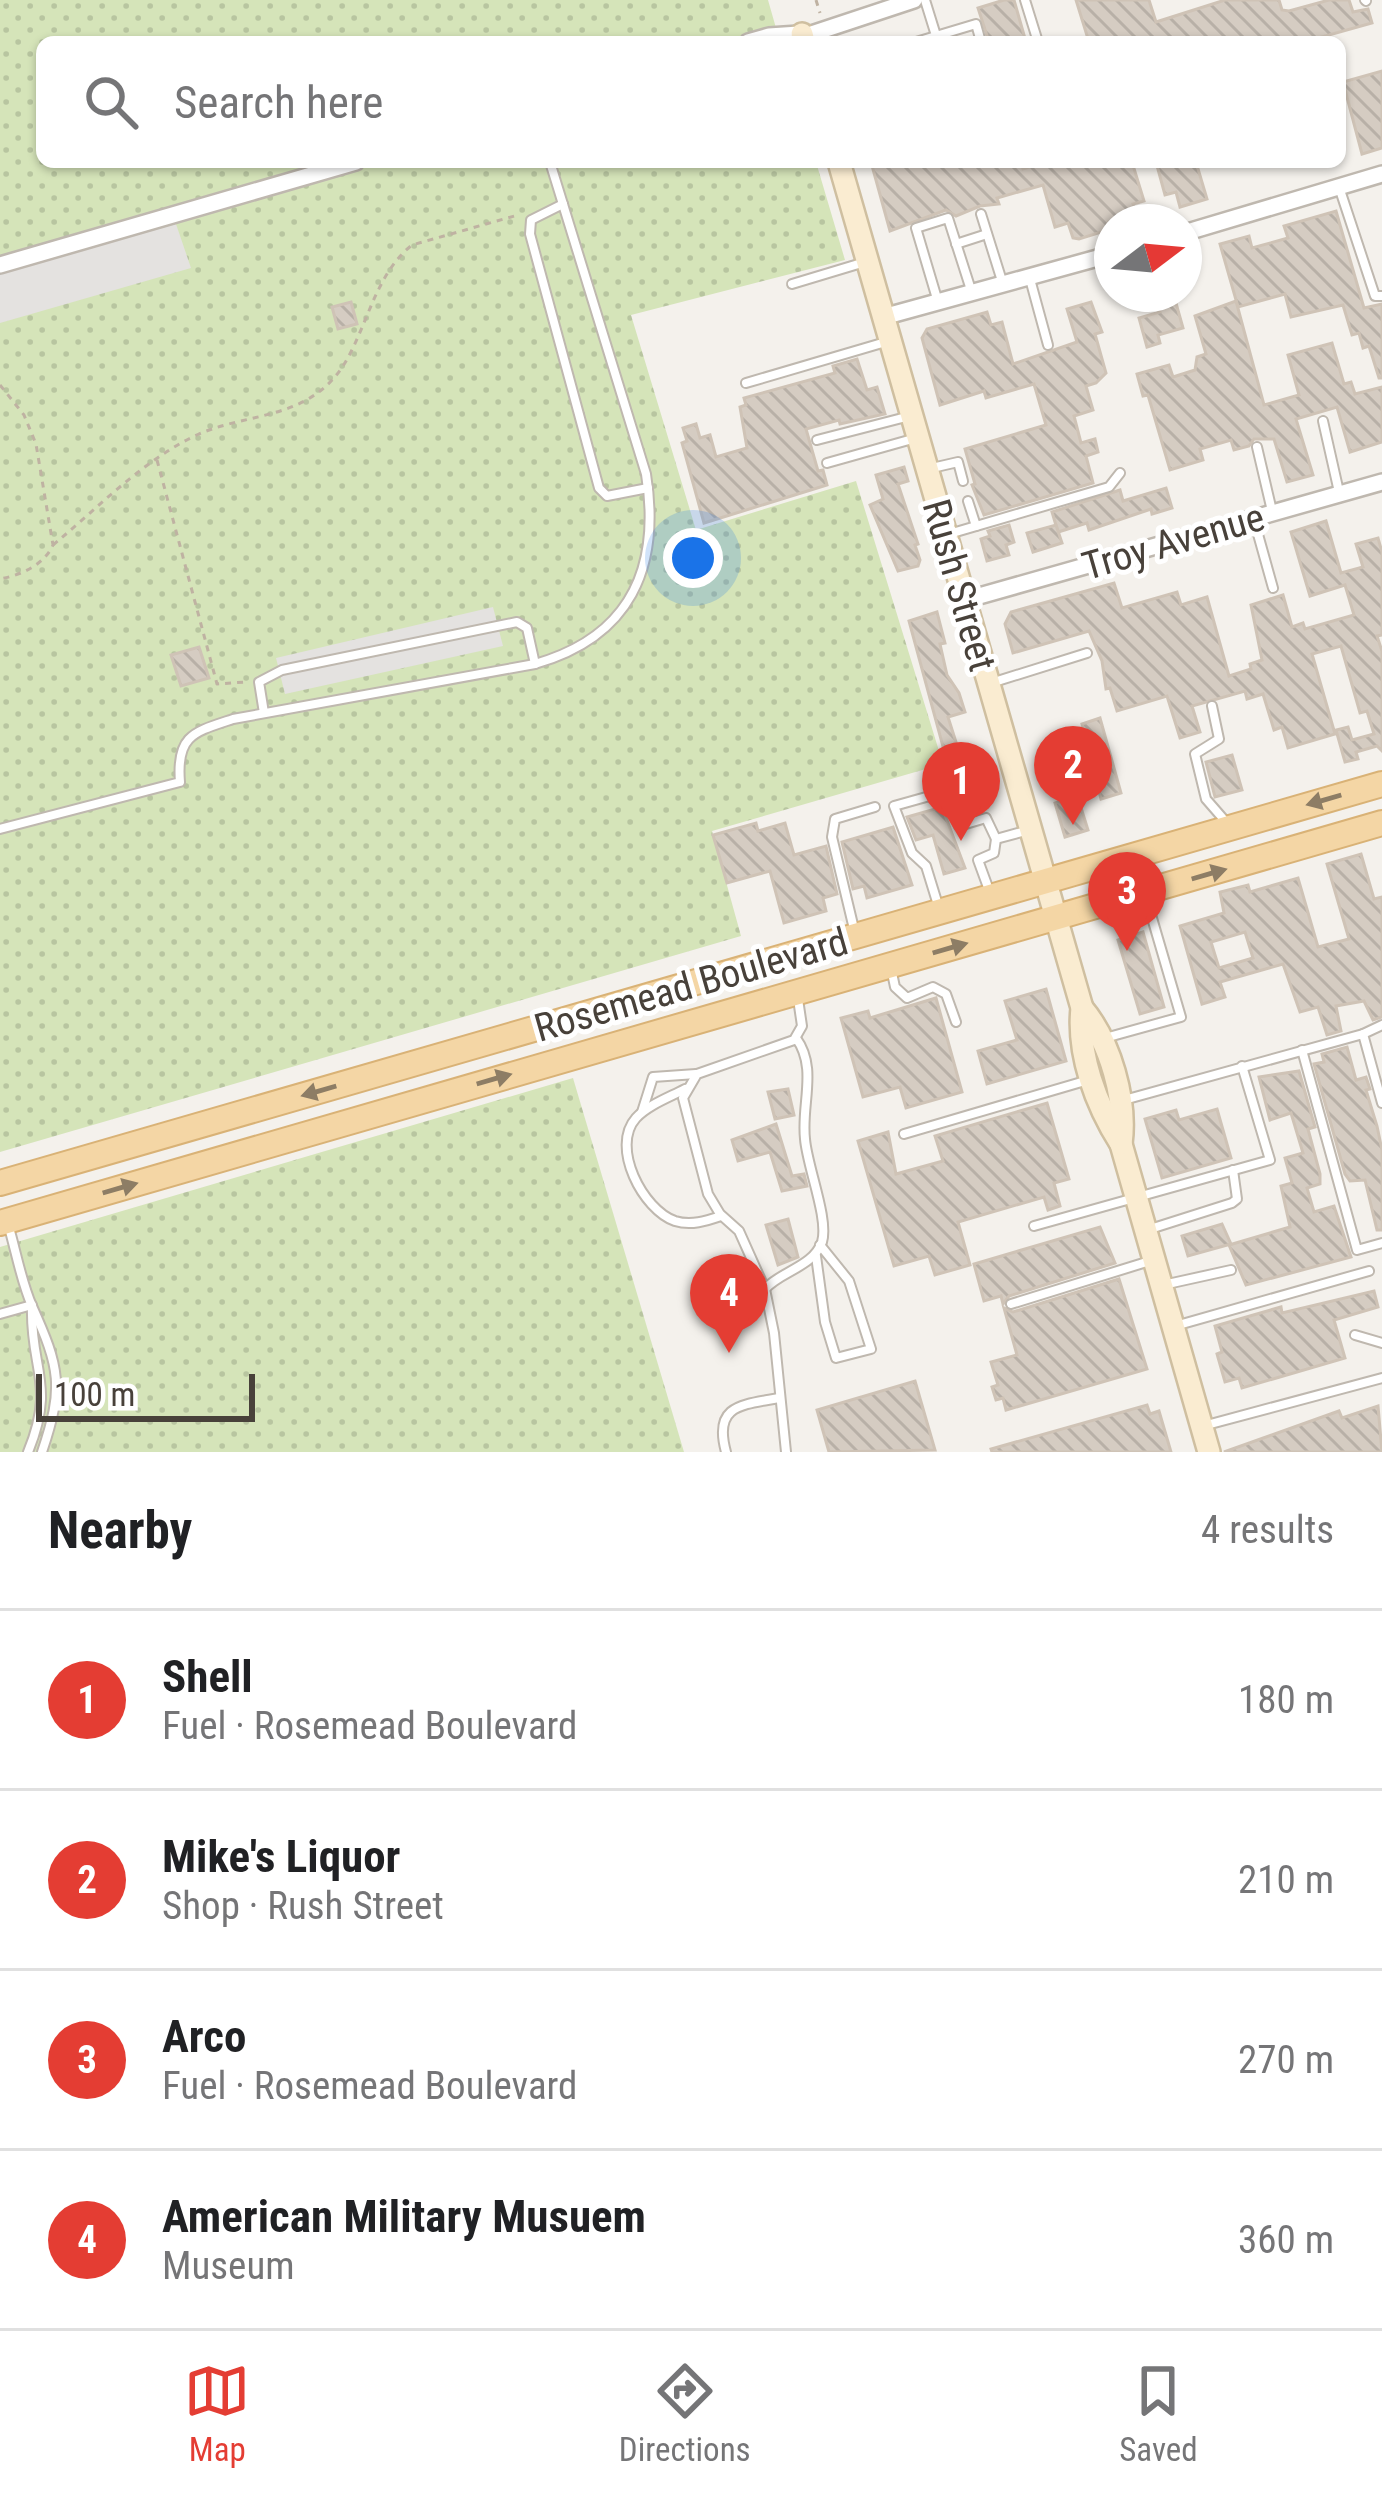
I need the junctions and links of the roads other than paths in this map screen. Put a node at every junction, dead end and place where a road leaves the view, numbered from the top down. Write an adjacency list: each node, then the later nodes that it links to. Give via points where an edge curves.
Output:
1 (914, 0): 4 (street)
2 (925, 0): 5 (lane)
3 (1025, 0): 8 (lane)
4 (807, 36)
5 (936, 36)
6 (945, 36): 7 (lane, via 976,24)
7 (979, 36)
8 (1036, 36)
9 (335, 168): 21 (street)
10 (552, 168): 14 (lane)
11 (841, 168): 20 (street, Rush Street)
12 (1382, 176): 13 (street)
13 (1339, 187): 16 (street); 26 (lane, via 1375,296)
14 (563, 204): 41 (lane); 41 (lane, via 531,220 530,234 599,488 607,496)
15 (981, 214): 17 (lane)
16 (1202, 227)
17 (987, 234): 18 (lane); 24 (lane)
18 (956, 244): 25 (lane); 27 (lane, via 948,218 916,228)
19 (1094, 259): 22 (street)
20 (867, 261): 23 (lane); 28 (street, Rush Street)
21 (0, 266)
22 (1030, 278): 24 (street); 30 (lane)
23 (792, 284)
24 (1003, 286): 25 (street)
25 (972, 295): 27 (street)
26 (1382, 296)
27 (938, 302): 28 (street)
28 (884, 317): 29 (street, Rush Street)
29 (890, 340): 31 (lane); 33 (street, Rush Street)
30 (1048, 345)
31 (746, 383)
32 (1322, 421): 42 (lane)
33 (915, 426): 34 (lane); 36 (lane); 37 (street, Rush Street)
34 (817, 440)
35 (1257, 447): 44 (lane)
36 (827, 463)
37 (927, 469): 39 (lane, via 958,462); 47 (street, Rush Street)
38 (1120, 473): 46 (lane, via 1109,487)
39 (963, 481)
40 (1382, 482): 42 (street, Troy Avenue)
41 (648, 488): 51 (lane, via 649,552 632,598 570,654)
42 (1340, 494): 44 (street, Troy Avenue)
43 (968, 501): 46 (lane)
44 (1273, 513): 45 (street, Troy Avenue)
45 (1254, 518): 48 (lane); 49 (street, Troy Avenue)
46 (976, 526): 47 (lane)
47 (946, 535): 49 (street, Rush Street)
48 (1273, 588)
49 (964, 600): 52 (street, Rush Street)
50 (1087, 653): 52 (lane)
51 (535, 664): 54 (lane); 54 (lane, via 527,628 517,622 282,670 259,682)
52 (989, 684): 60 (street, Rush Street)
53 (1212, 706): 58 (lane, via 1219,739 1195,754 1206,799)
54 (264, 713): 59 (lane, via 194,732 178,761 180,782)
55 (1382, 784): 58 (main road, Rosemead Boulevard, one-way to 58)
56 (875, 807): 67 (lane, via 835,820 832,837)
57 (1382, 824): 63 (main road, Rosemead Boulevard, one-way to 57)
58 (1230, 828): 62 (main road, Rosemead Boulevard)
59 (0, 829)
60 (1031, 829): 61 (lane); 62 (street, Rush Street)
61 (996, 838): 64 (lane, via 994,853 978,860); 65 (lane, via 986,818 959,826 944,792 894,806)
62 (1046, 881): 64 (main road, Rosemead Boulevard); 66 (street, Rush Street)
63 (1144, 892): 66 (main road, Rosemead Boulevard); 74 (lane, via 1181,1017)
64 (991, 897): 65 (main road, Rosemead Boulevard)
65 (940, 912): 67 (main road, Rosemead Boulevard)
66 (1056, 918): 68 (main road, Rosemead Boulevard, one-way to 66); 74 (street, Rush Street, via 1082,1008 1079,1034)
67 (855, 936): 85 (main road, Rosemead Boulevard, one-way to 85)
68 (891, 965): 69 (main road, Rosemead Boulevard); 70 (lane, via 907,998 933,987 946,994)
69 (796, 992): 73 (lane); 87 (main road, Rosemead Boulevard, one-way to 69)
70 (956, 1022)
71 (1382, 1025): 72 (lane)
72 (1363, 1034): 75 (lane); 80 (lane)
73 (796, 1038): 77 (lane); 92 (lane, via 808,1061 805,1138 824,1237)
74 (1092, 1041): 78 (street, Rush Street); 81 (street, Rush Street)
75 (1302, 1050): 76 (lane); 91 (lane, via 1358,1250)
76 (1242, 1066): 81 (lane); 84 (lane, via 1270,1160)
77 (697, 1074): 79 (lane); 82 (lane, via 652,1078)
78 (1092, 1078): 81 (street, Rush Street); 83 (lane)
79 (685, 1089): 82 (lane); 88 (lane, via 708,1194)
80 (1382, 1103)
81 (1110, 1104): 86 (street, Rush Street, via 1125,1118 1121,1144)
82 (641, 1114): 88 (lane, via 627,1141 645,1198 673,1221)
83 (904, 1134)
84 (1233, 1170): 86 (lane); 90 (lane, via 1232,1203)
85 (0, 1184)
86 (1136, 1195): 89 (lane); 90 (street, Rush Street)
87 (2, 1213): 99 (lane)
88 (723, 1216): 97 (lane, via 740,1232)
89 (1034, 1226)
90 (1146, 1231): 93 (street, Rush Street)
91 (1382, 1244)
92 (818, 1250): 92 (lane, via 849,1281 871,1349 836,1358); 97 (lane)
93 (1154, 1260): 96 (street, Rush Street); 98 (lane)
94 (1231, 1270): 96 (lane)
95 (1369, 1271): 101 (lane)
96 (1161, 1285): 101 (street, Rush Street)
97 (765, 1289): 105 (lane)
98 (1011, 1304)
99 (32, 1305): 100 (lane); 107 (lane, via 44,1378); 108 (lane, via 56,1373)
100 (0, 1315)
101 (1173, 1326): 106 (street, Rush Street)
102 (1355, 1334): 103 (lane)
103 (1382, 1342)
104 (1382, 1378): 106 (lane)
105 (779, 1398): 109 (lane, via 723,1418); 110 (lane)
106 (1202, 1426): 111 (street, Rush Street)
107 (28, 1452)
108 (42, 1452)
109 (726, 1452)
110 (787, 1452)
111 (1209, 1452)

